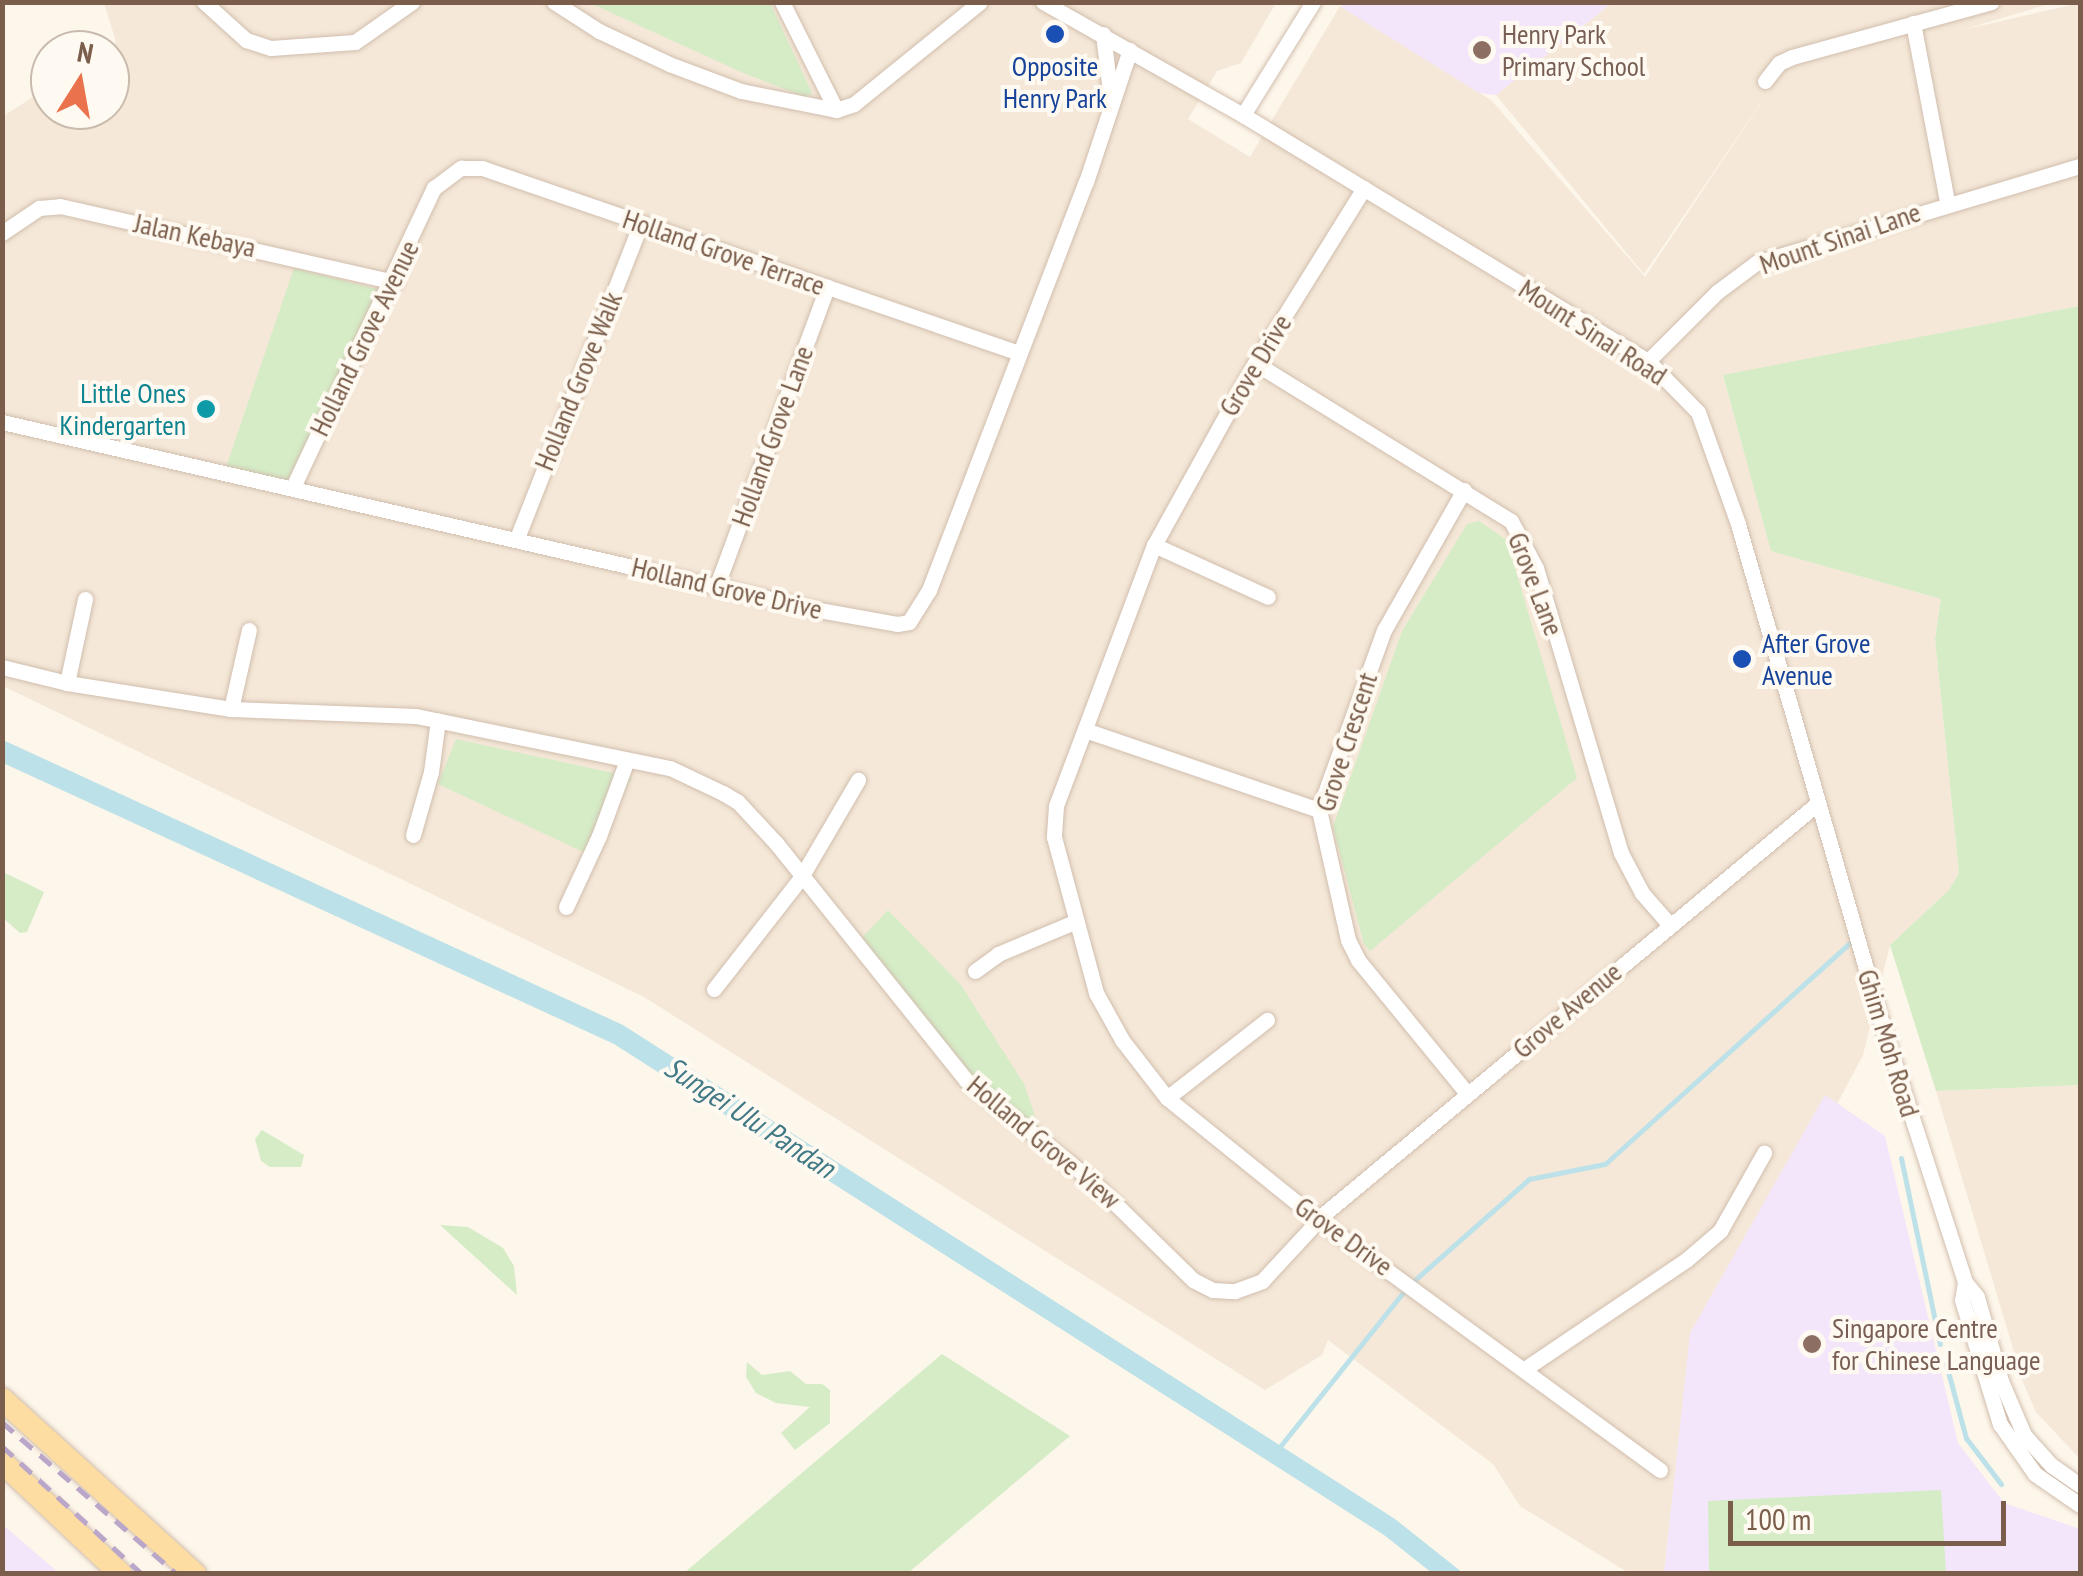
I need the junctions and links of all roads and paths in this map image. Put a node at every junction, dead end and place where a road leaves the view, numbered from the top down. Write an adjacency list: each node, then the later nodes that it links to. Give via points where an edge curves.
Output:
1 (204, 2): 2 (street, via 246,40 271,48 355,42)
2 (412, 2)
3 (554, 2): 14 (street, via 669,64 741,91)
4 (782, 2): 14 (street)
5 (980, 2): 14 (street, via 854,104)
6 (1043, 2): 10 (street, Mount Sinai Road)
7 (1313, 2): 15 (street)
8 (1992, 2): 9 (street)
9 (1913, 23): 12 (street, via 1792,57); 19 (street, Mount Sinai Lane)
10 (1103, 34): 11 (street, Mount Sinai Road); 13 (street, Holland Grove Drive)
11 (1130, 50): 13 (street, Holland Grove Drive); 15 (street, Mount Sinai Road)
12 (1765, 81)
13 (1112, 103): 24 (street, Holland Grove Drive)
14 (836, 110)
15 (1243, 115): 18 (street, Mount Sinai Road)
16 (2080, 166): 19 (street, Mount Sinai Lane)
17 (434, 188): 20 (street, Holland Grove Terrace, via 461,168 482,168); 22 (street, Holland Grove Avenue)
18 (1364, 188): 25 (street, Mount Sinai Road); 26 (street, Grove Drive)
19 (1947, 202): 25 (street, Mount Sinai Lane, via 1756,263)
20 (641, 224): 23 (street, Holland Grove Terrace); 30 (street, Holland Grove Walk)
21 (2, 233): 22 (street, Jalan Kebaya, via 38,208 60,206)
22 (394, 282): 28 (street, Holland Grove Avenue)
23 (826, 287): 24 (street, Holland Grove Terrace); 32 (street, Holland Grove Lane)
24 (1018, 353): 32 (street, Holland Grove Drive, via 929,590 908,622 848,617)
25 (1648, 361): 43 (street, Mount Sinai Road, via 1698,412 1714,453)
26 (1255, 363): 29 (street, Grove Lane); 31 (street, Grove Drive)
27 (2, 422): 28 (street, Holland Grove Drive)
28 (292, 488): 30 (street, Holland Grove Drive)
29 (1464, 490): 44 (street, Grove Crescent, via 1384,630); 49 (street, Grove Lane, via 1511,520 1525,540 1622,853)
30 (517, 538): 32 (street, Holland Grove Drive)
31 (1154, 545): 33 (street); 40 (street, Grove Drive)
32 (717, 585)
33 (1268, 598)
34 (85, 599): 37 (street)
35 (250, 630): 38 (street)
36 (2, 667): 37 (street, Holland Grove View)
37 (67, 684): 38 (street, Holland Grove View)
38 (230, 709): 39 (street, Holland Grove View)
39 (438, 720): 41 (street, Holland Grove View); 45 (street)
40 (1085, 730): 44 (street); 48 (street, Grove Drive, via 1054,822)
41 (627, 760): 46 (street, Holland Grove View, via 670,768 738,802); 47 (street)
42 (858, 780): 46 (street)
43 (1818, 803): 49 (street, Grove Avenue); 57 (street, Ghim Moh Road)
44 (1319, 810): 53 (street, Grove Crescent, via 1358,960)
45 (413, 835)
46 (800, 878): 51 (street); 56 (street, Holland Grove View, via 966,1080 1091,1180 1193,1280 1235,1291 1262,1281)
47 (566, 907)
48 (1074, 922): 50 (street, via 998,954); 54 (street, Grove Drive, via 1106,1014)
49 (1669, 924): 53 (street, Grove Avenue)
50 (975, 971)
51 (714, 990)
52 (1267, 1020): 54 (street)
53 (1466, 1093): 56 (street, Grove Avenue)
54 (1167, 1098): 56 (street, Grove Drive)
55 (1764, 1152): 58 (street, via 1720,1231)
56 (1318, 1219): 58 (street, Grove Drive)
57 (1965, 1282): 62 (street, Ghim Moh Road, via 1977,1297 2024,1435); 63 (street, Ghim Moh Road, via 1962,1300 2000,1424 2035,1474)
58 (1526, 1368): 61 (street, Grove Drive)
59 (2, 1399): 64 (main road)
60 (2, 1462): 65 (main road)
61 (1660, 1470)
62 (2080, 1485)
63 (2080, 1505)
64 (144, 1528): 66 (main road); 67 (main road)
65 (121, 1574)
66 (184, 1574)
67 (194, 1574)

